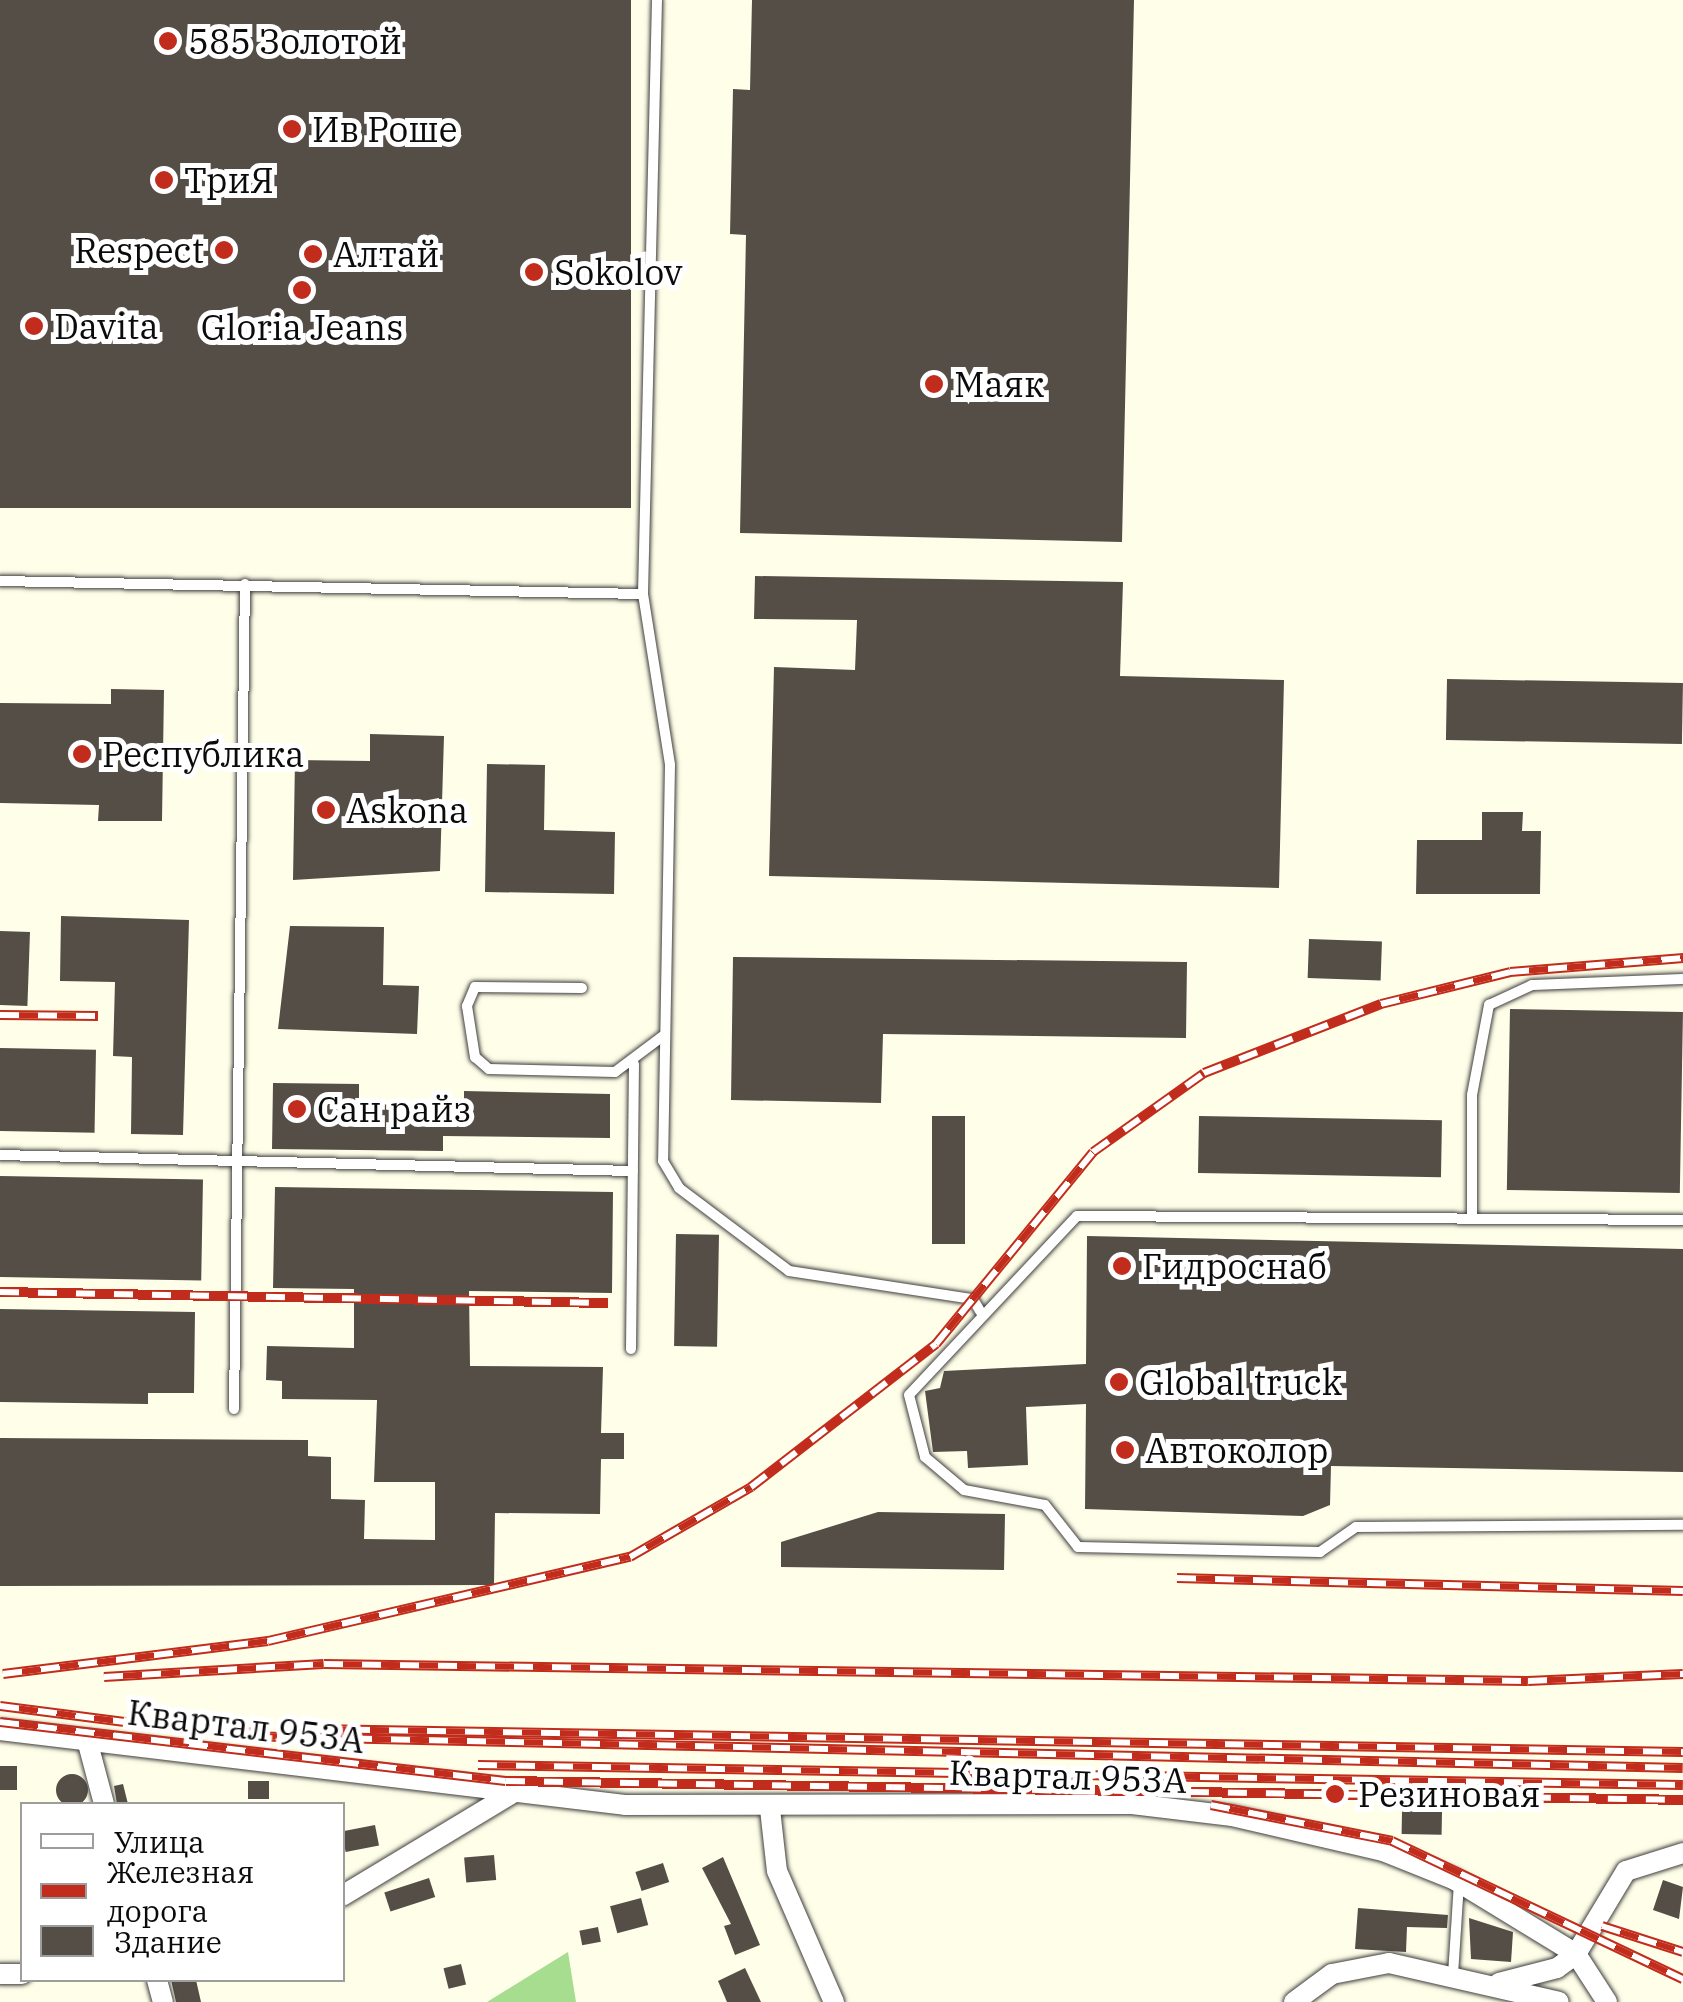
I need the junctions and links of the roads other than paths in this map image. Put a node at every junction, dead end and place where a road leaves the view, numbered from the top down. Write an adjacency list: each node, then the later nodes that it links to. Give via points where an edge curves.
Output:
1 (657, 0): 4 (lane)
2 (0, 581): 3 (lane)
3 (245, 584): 4 (lane); 10 (lane)
4 (643, 594): 7 (lane, via 670,765)
5 (1683, 979): 12 (lane, via 1532,984 1489,1005 1472,1095)
6 (582, 988): 8 (lane, via 475,987 467,1006 474,1056 489,1070)
7 (663, 1036): 8 (lane); 14 (lane, via 663,1160 678,1188 789,1271 973,1299)
8 (634, 1064): 11 (lane)
9 (0, 1155): 10 (lane)
10 (236, 1166): 11 (lane); 16 (lane)
11 (633, 1171): 15 (lane)
12 (1472, 1218): 13 (lane); 14 (lane, via 1077,1216)
13 (1683, 1220)
14 (980, 1311): 17 (lane, via 910,1396 912,1433 964,1490 1045,1505 1078,1547 1320,1552 1356,1527)
15 (631, 1350)
16 (234, 1410)
17 (1683, 1525)
18 (0, 1730): 19 (street, Квартал 953А)
19 (87, 1740): 20 (street, Квартал 953А); 21 (street, Квартал 953А)
20 (516, 1791): 22 (street, Квартал 953А); 25 (street)
21 (103, 1802)
22 (770, 1809): 24 (street, Квартал 953А, via 1132,1804 1312,1831); 29 (street, via 777,1871)
23 (1683, 1853): 26 (street, via 1648,1859 1617,1880)
24 (1459, 1882): 26 (street, Квартал 953А); 27 (lane)
25 (345, 1894)
26 (1576, 1954): 28 (street, via 1538,1976); 32 (street, Квартал 953А)
27 (1453, 1975): 28 (street); 30 (street, via 1359,1966)
28 (1490, 1984): 31 (street)
29 (834, 2002)
30 (1294, 2002)
31 (1559, 2002)
32 (1607, 2002)

